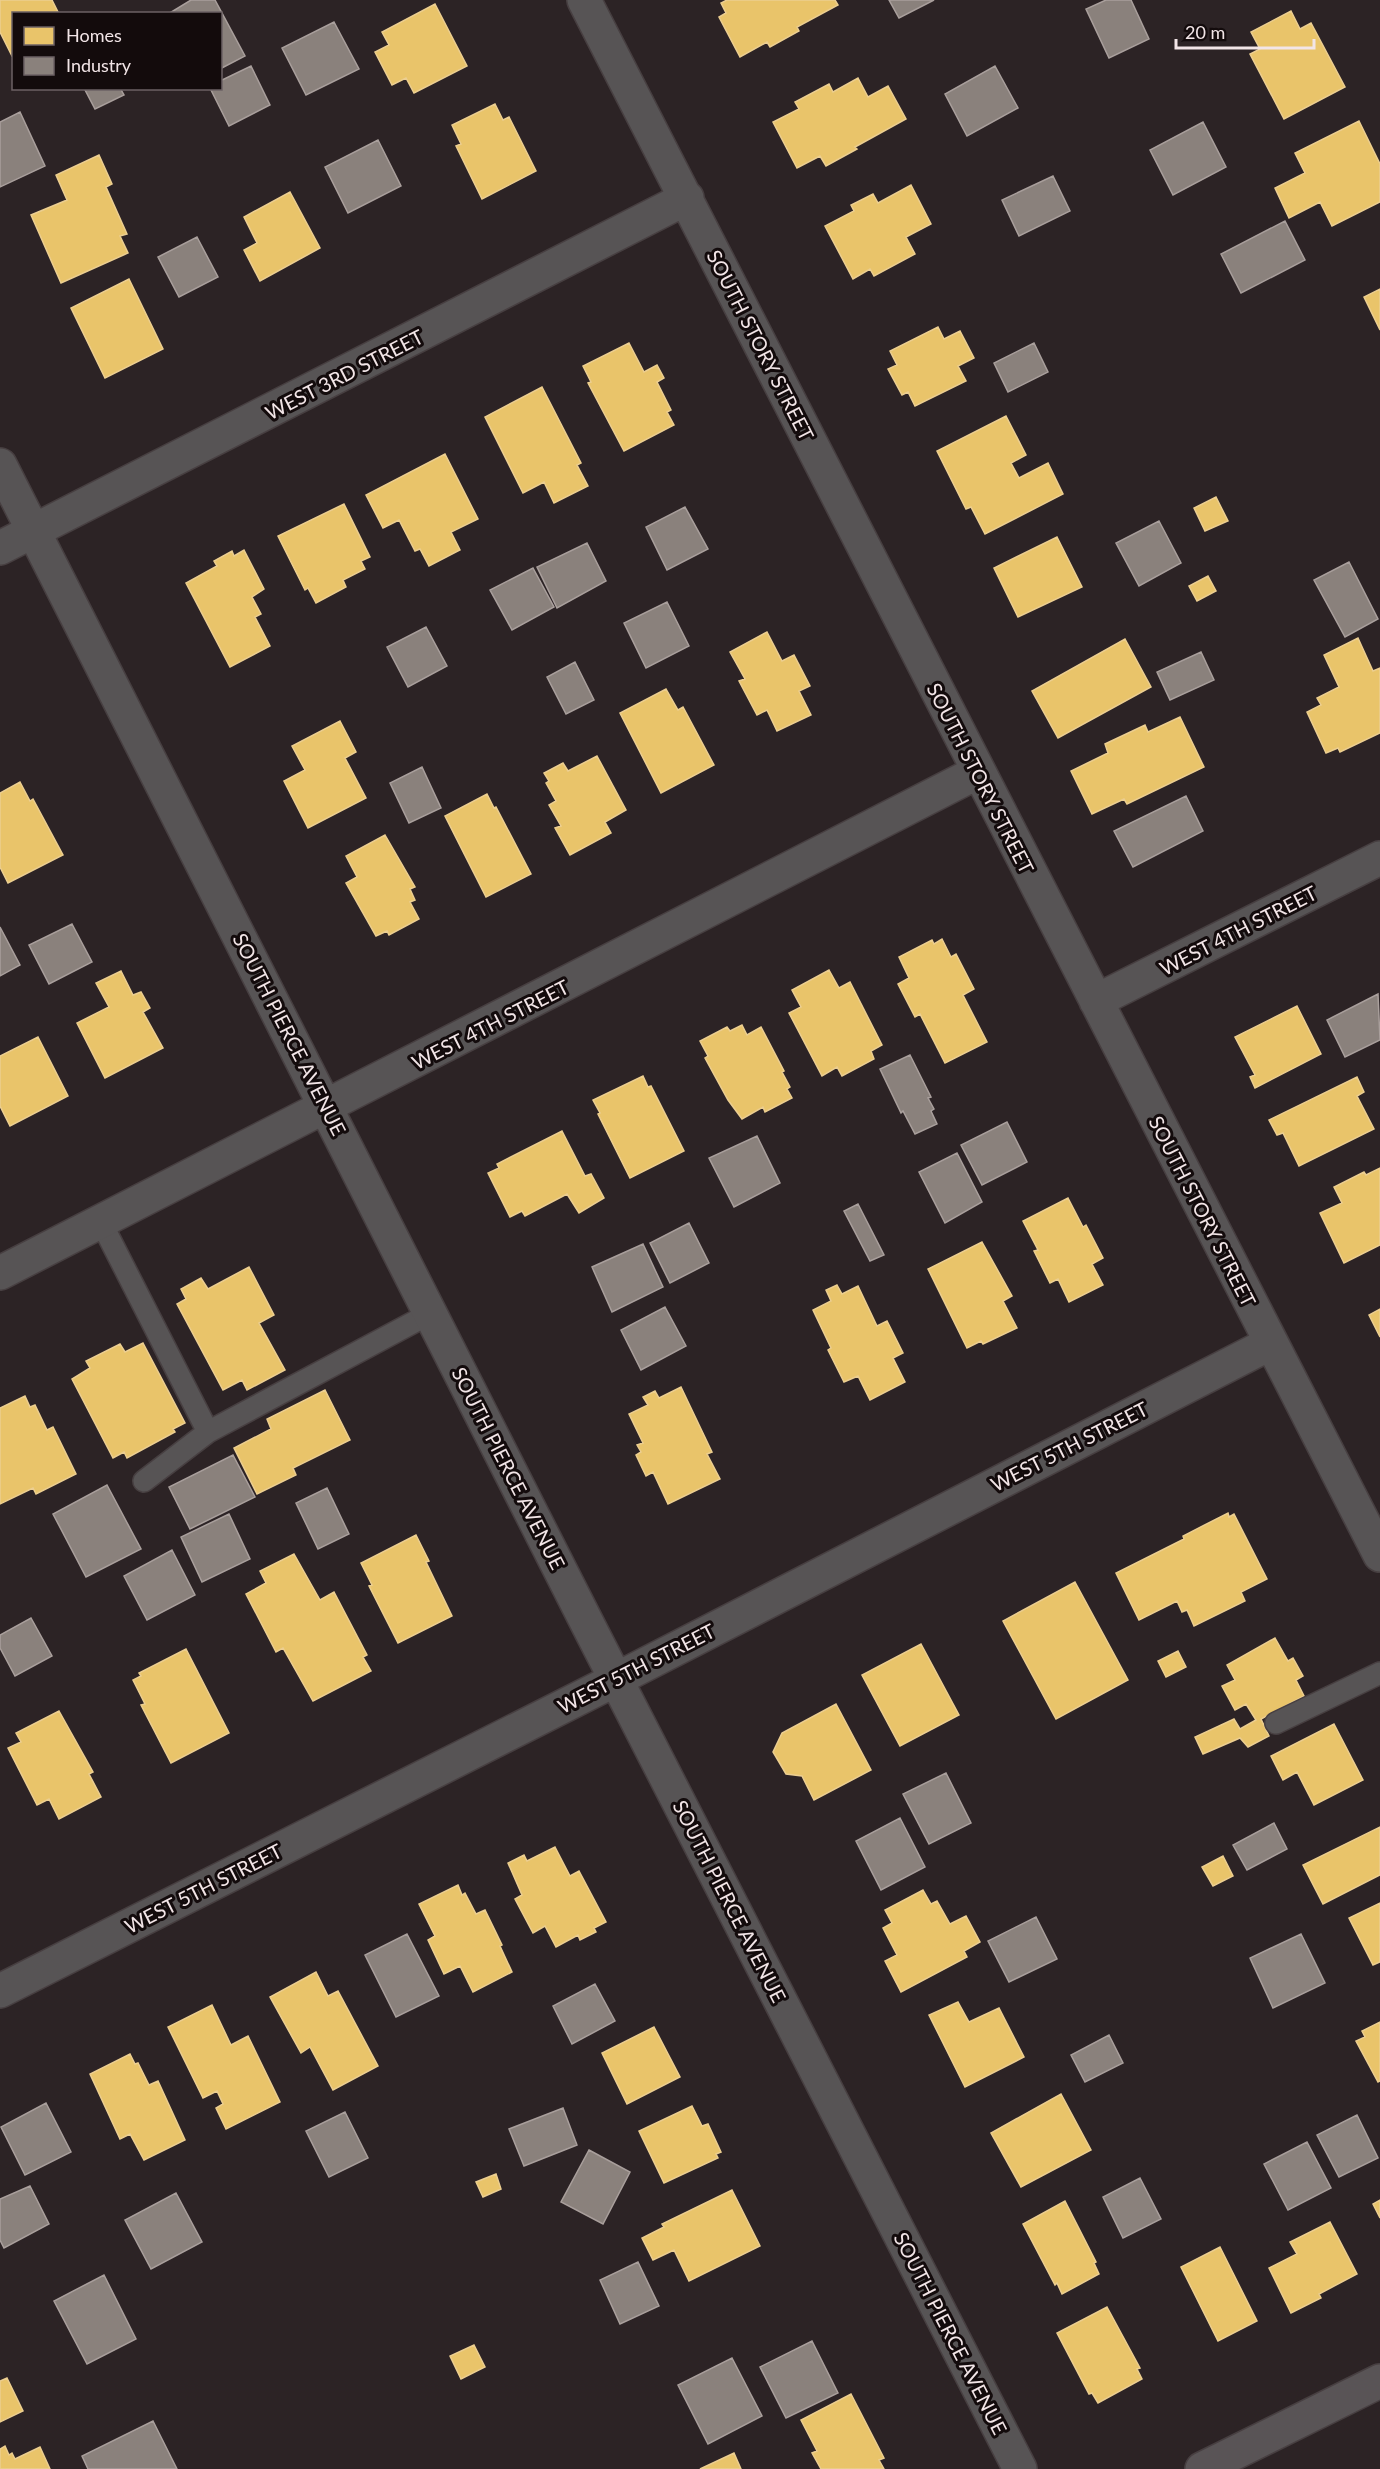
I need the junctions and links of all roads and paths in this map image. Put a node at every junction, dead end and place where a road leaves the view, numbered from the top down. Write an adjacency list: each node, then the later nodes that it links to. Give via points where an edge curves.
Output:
1 (584, 0): 2 (street, SOUTH STORY STREET)
2 (687, 198): 4 (street, WEST 3RD STREET); 6 (street, SOUTH STORY STREET)
3 (0, 465): 4 (street, SOUTH PIERCE AVENUE)
4 (34, 530): 5 (street, WEST 3RD STREET); 9 (street, SOUTH PIERCE AVENUE)
5 (0, 548)
6 (978, 772): 8 (street, SOUTH STORY STREET); 9 (street, WEST 4TH STREET)
7 (1380, 858): 8 (street, WEST 4TH STREET)
8 (1096, 1001): 13 (street, SOUTH STORY STREET)
9 (327, 1107): 10 (street, WEST 4TH STREET); 12 (street, SOUTH PIERCE AVENUE)
10 (101, 1222): 11 (street, WEST 4TH STREET); 14 (lane)
11 (0, 1273)
12 (431, 1313): 14 (lane); 18 (street, SOUTH PIERCE AVENUE)
13 (1271, 1342): 16 (street, SOUTH STORY STREET); 18 (street, WEST 5TH STREET)
14 (208, 1432): 15 (lane)
15 (144, 1481)
16 (1380, 1556)
17 (1380, 1673): 19 (lane)
18 (616, 1679): 20 (street, WEST 5TH STREET); 22 (street, SOUTH PIERCE AVENUE)
19 (1276, 1723)
20 (0, 1991)
21 (1380, 2381): 23 (street)
22 (1020, 2469)
23 (1202, 2469)

